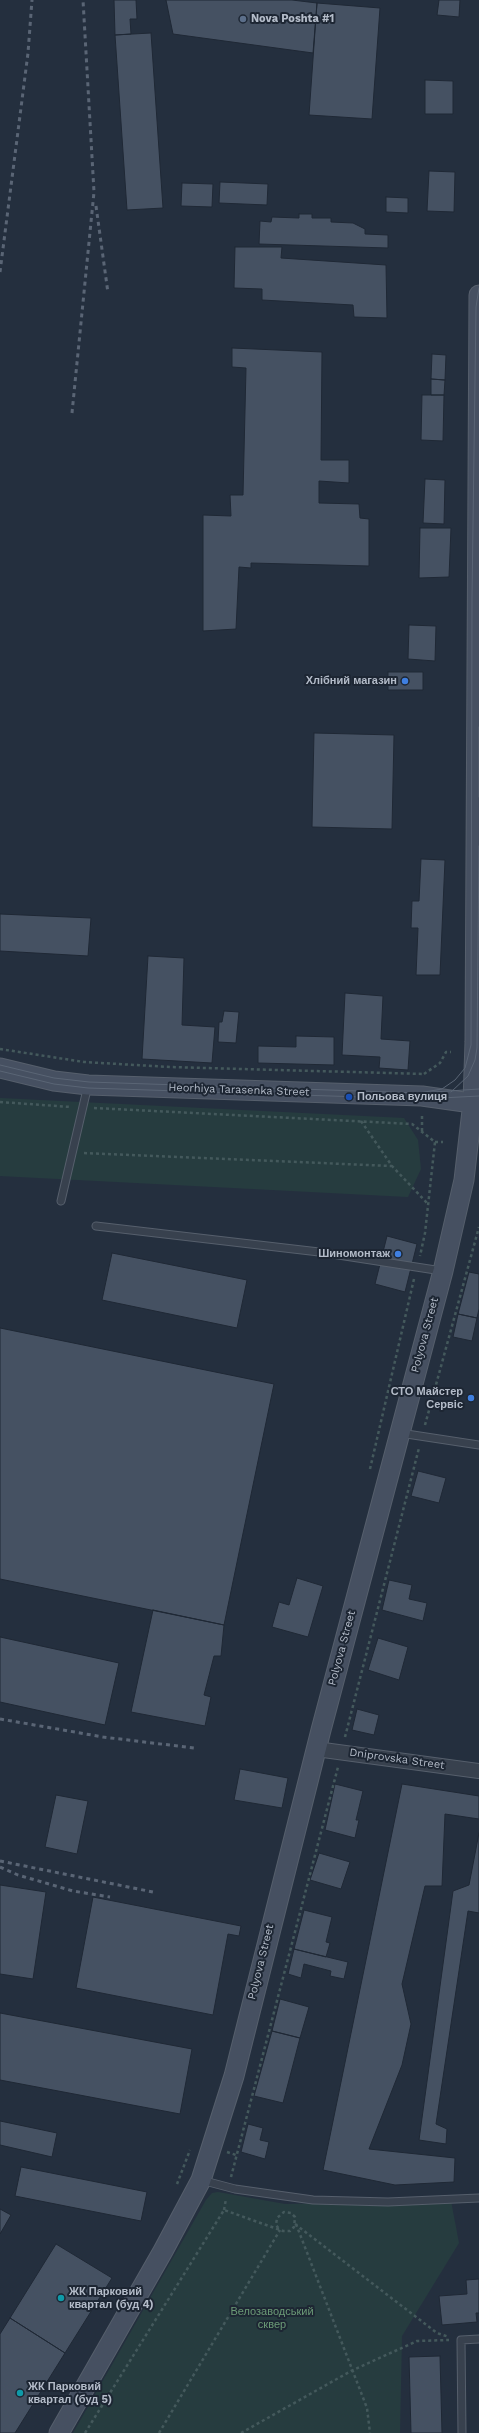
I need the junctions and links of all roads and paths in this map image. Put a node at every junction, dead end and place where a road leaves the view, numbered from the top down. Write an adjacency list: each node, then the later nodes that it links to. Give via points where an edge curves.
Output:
1 (479, 295): 2 (main road, Polyova Street)
2 (477, 691): 10 (main road, Polyova Street)
3 (0, 1049): 6 (path, via 108,1063)
4 (451, 1052): 6 (path, via 446,1052 440,1063)
5 (0, 1068): 8 (main road, Heorhiya Tarasenka Street, via 54,1081)
6 (424, 1074): 7 (path)
7 (423, 1079)
8 (88, 1085): 10 (main road, Heorhiya Tarasenka Street, via 422,1096); 11 (lane)
9 (0, 1102): 11 (path)
10 (476, 1103): 24 (main road, Polyova Street, via 464,1180)
11 (85, 1108): 13 (path); 17 (lane)
12 (422, 1116): 14 (path)
13 (360, 1120): 14 (path, via 412,1124); 18 (path)
14 (422, 1131): 15 (path)
15 (435, 1142): 16 (path); 20 (path)
16 (443, 1142)
17 (74, 1153): 18 (path); 19 (lane)
18 (392, 1166): 20 (path)
19 (61, 1201)
20 (428, 1204): 23 (path, via 425,1233)
21 (96, 1226): 23 (lane, via 319,1252)
22 (479, 1227): 26 (path)
23 (417, 1267): 24 (lane); 28 (path)
24 (443, 1271): 25 (main road, Polyova Street)
25 (398, 1432): 26 (lane); 29 (main road, Polyova Street)
26 (422, 1436): 27 (lane); 30 (path)
27 (479, 1445)
28 (369, 1474)
29 (316, 1749): 30 (street, Dniprovska Street); 33 (main road, Polyova Street, via 234,2076)
30 (342, 1752): 31 (street, Dniprovska Street); 34 (path)
31 (479, 1771)
32 (192, 2146): 35 (path)
33 (201, 2180): 34 (lane); 43 (main road, Polyova Street)
34 (228, 2187): 36 (lane, via 312,2200 388,2202); 37 (path)
35 (175, 2188)
36 (479, 2198)
37 (224, 2210): 39 (path); 44 (path)
38 (296, 2224): 39 (path, via 290,2231); 39 (path, via 291,2213 281,2213 276,2222); 41 (path, via 437,2334); 42 (path)
39 (280, 2230): 45 (path)
40 (479, 2339): 41 (lane)
41 (461, 2340): 42 (path, via 417,2340); 48 (lane)
42 (351, 2371): 46 (path); 47 (path, via 367,2408)
43 (58, 2433)
44 (85, 2433)
45 (159, 2433)
46 (241, 2433)
47 (370, 2433)
48 (462, 2433)

